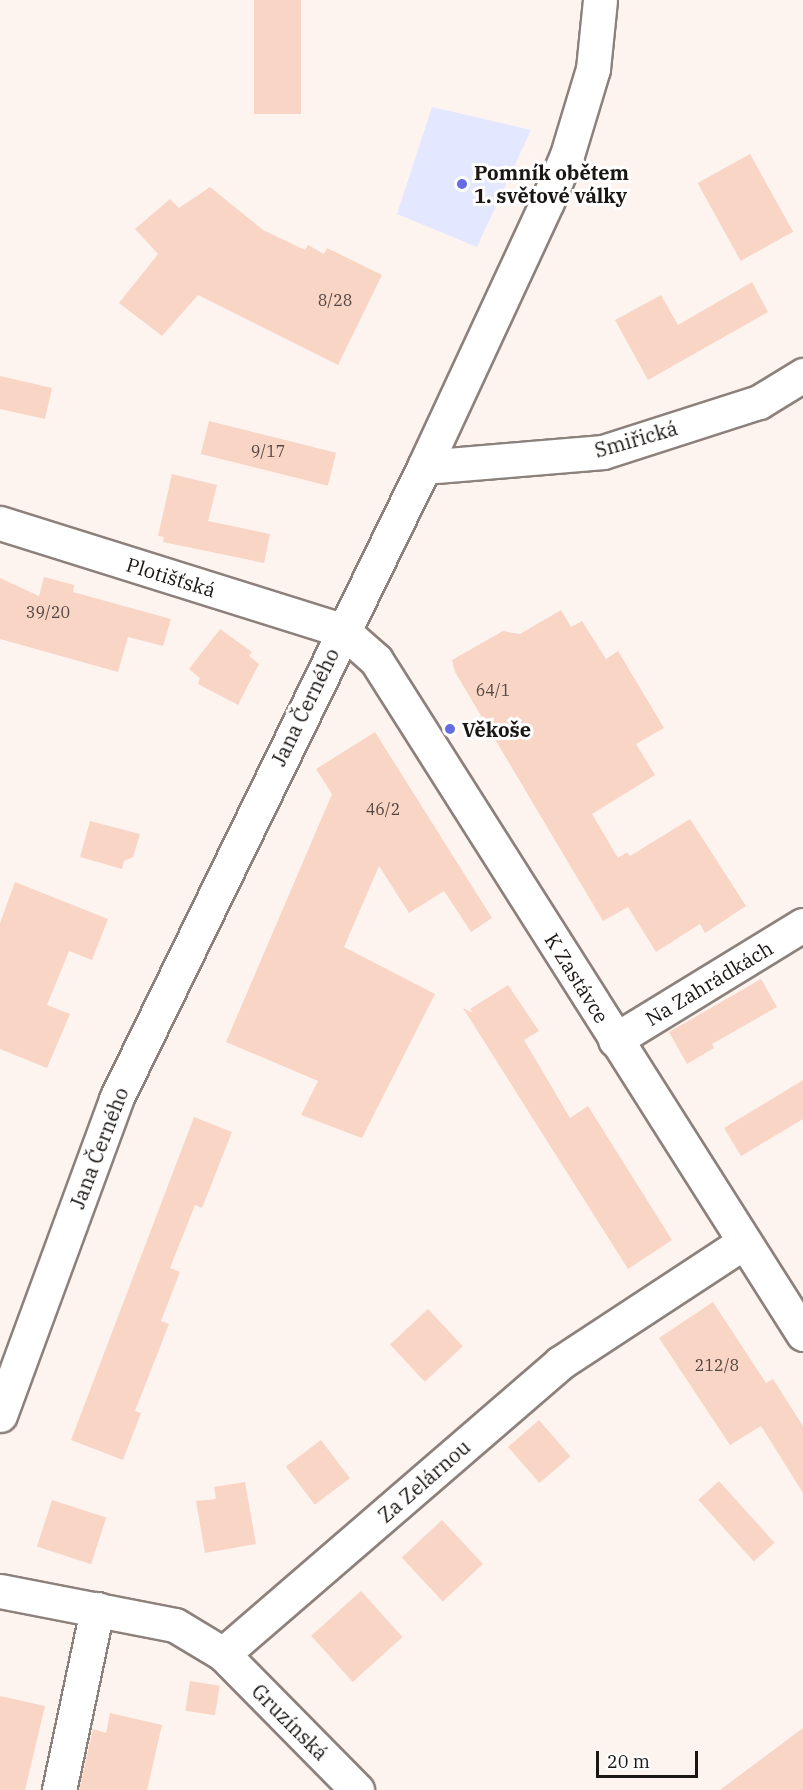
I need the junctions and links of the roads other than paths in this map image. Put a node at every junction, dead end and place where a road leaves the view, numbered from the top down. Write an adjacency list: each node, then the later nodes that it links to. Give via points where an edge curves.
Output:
1 (600, 0): 3 (street, Jana Černého, via 593,69 567,155)
2 (803, 375): 3 (street, Smiřická, via 759,402 603,452)
3 (424, 467): 5 (street, Jana Černého)
4 (0, 523): 5 (street, Plotišťská)
5 (342, 630): 7 (street, K Zastávce, via 376,660); 10 (street, Jana Černého, via 116,1099)
6 (803, 925): 7 (street, Na Zahrádkách)
7 (615, 1040): 8 (street, K Zastávce)
8 (744, 1242): 9 (street, K Zastávce); 13 (street, Za Zelárnou, via 561,1363)
9 (803, 1334)
10 (0, 1415)
11 (0, 1591): 12 (street)
12 (98, 1609): 13 (street, via 175,1625); 14 (street)
13 (223, 1654): 15 (street, Gruzínská)
14 (59, 1790)
15 (357, 1790)

